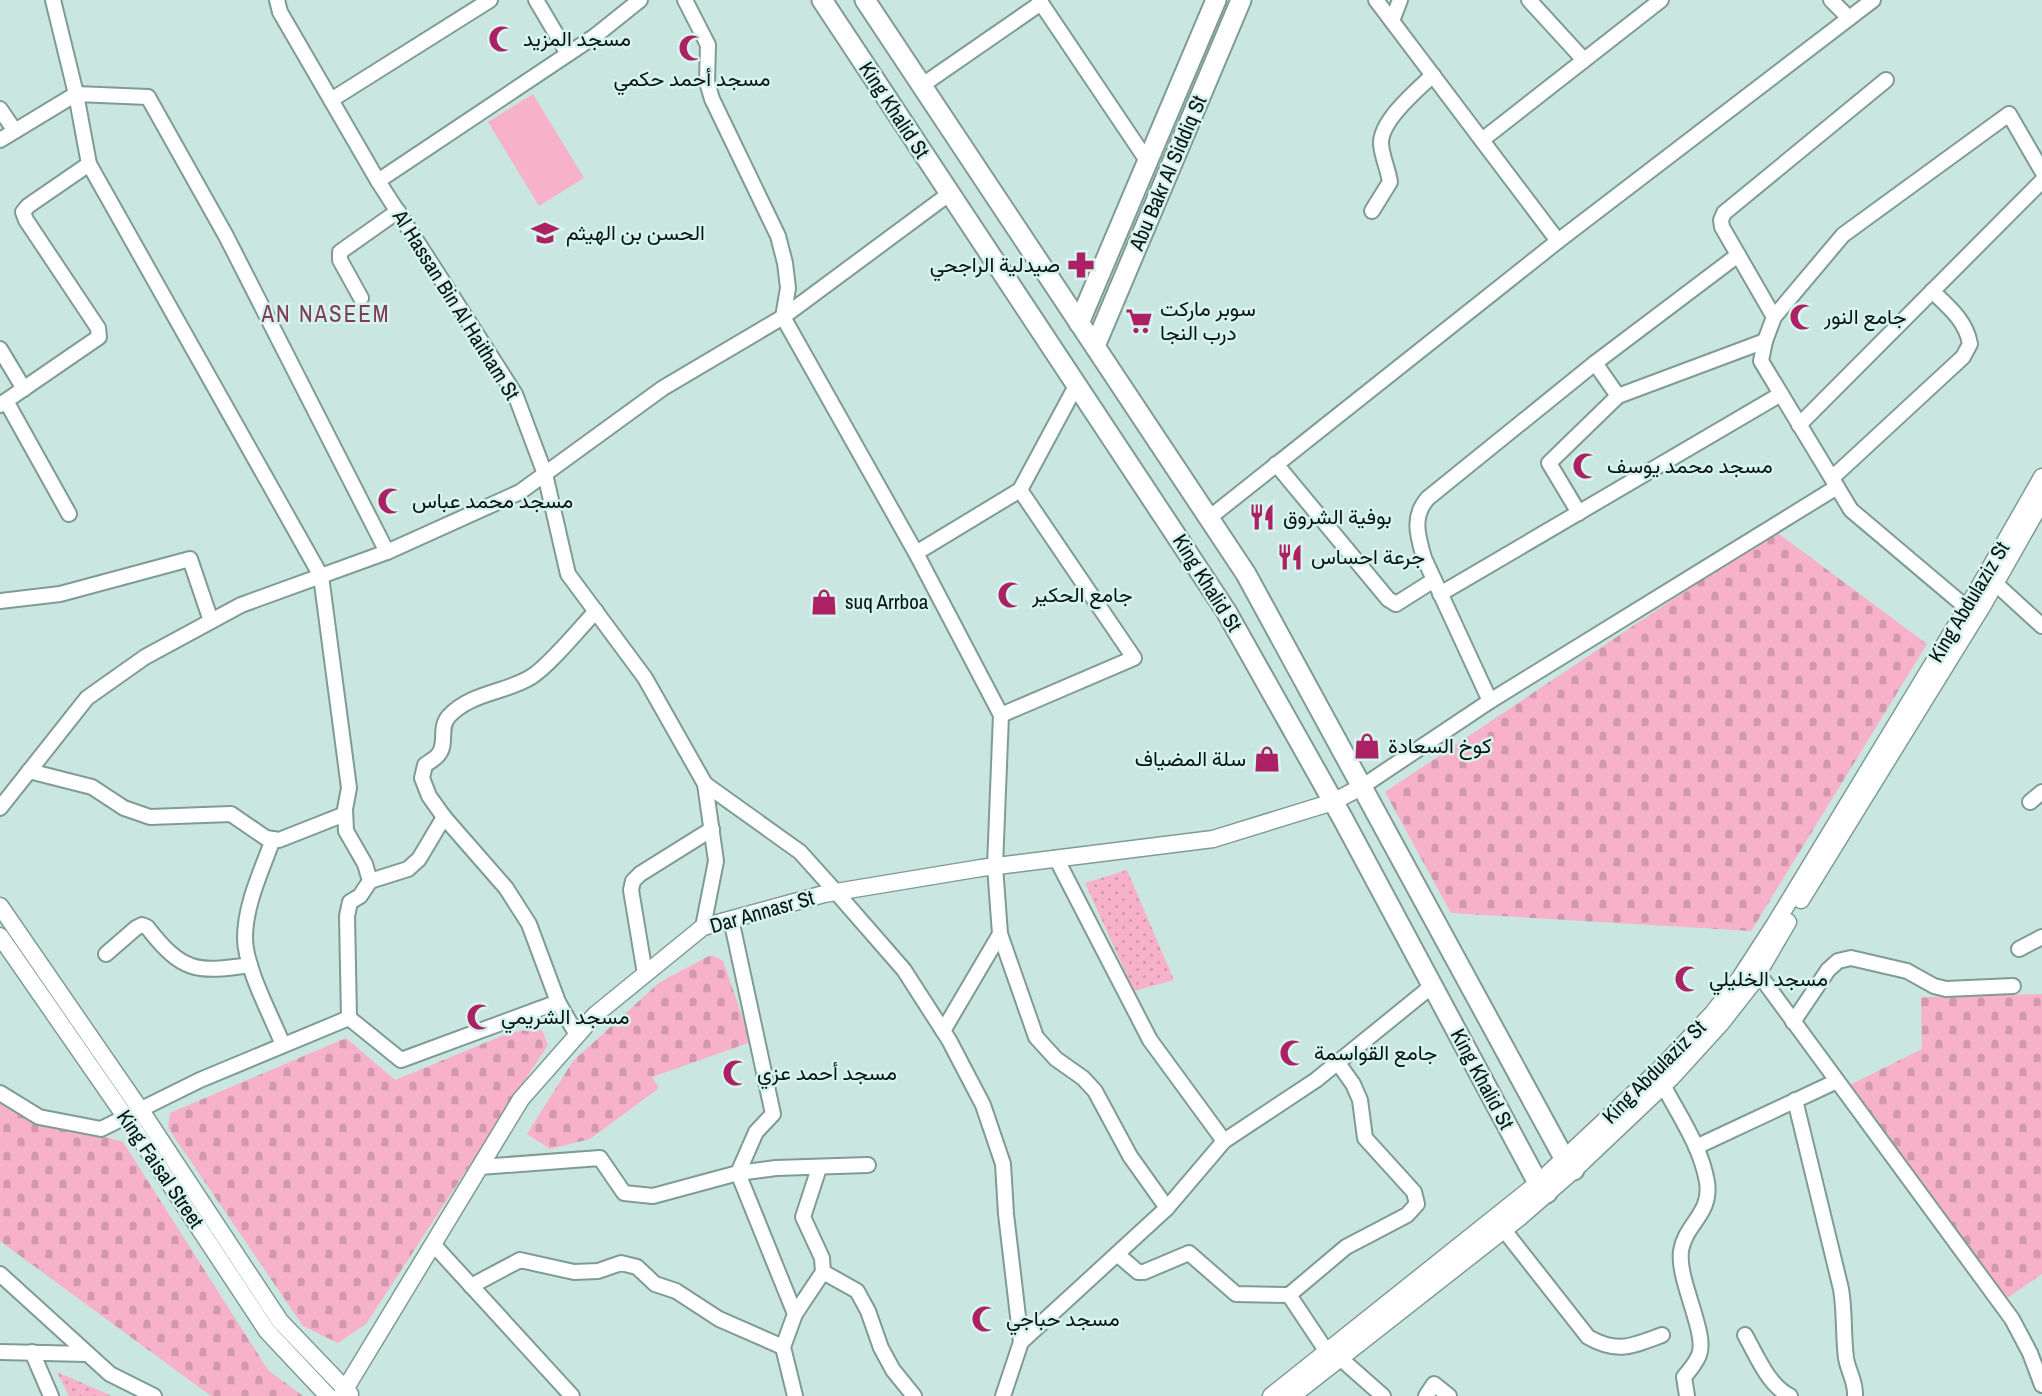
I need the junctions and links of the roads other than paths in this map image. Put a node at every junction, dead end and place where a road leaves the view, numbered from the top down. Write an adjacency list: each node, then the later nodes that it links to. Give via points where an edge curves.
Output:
1 (53, 0): 25 (street)
2 (277, 0): 26 (street, Al Hassan Bin Al Haitham St)
3 (490, 0): 26 (street)
4 (536, 0): 20 (street)
5 (640, 0): 20 (street)
6 (685, 0): 43 (street, via 708,45 707,82 712,99 778,236 788,288)
7 (822, 0): 36 (main road, King Khalid St)
8 (865, 0): 24 (main road, King Khalid St)
9 (1216, 0): 31 (main road, Abu Bakr Al Siddiq St)
10 (1241, 0): 47 (main road, Abu Bakr Al Siddiq St)
11 (1376, 0): 19 (street)
12 (1400, 0): 19 (street)
13 (1529, 0): 21 (street)
14 (1661, 0): 21 (street)
15 (1831, 0): 18 (street)
16 (1873, 0): 18 (street)
17 (1040, 1): 24 (street); 31 (street)
18 (1849, 18): 39 (street)
19 (1392, 21): 22 (street)
20 (568, 54): 34 (street)
21 (1584, 60): 30 (street)
22 (1433, 75): 30 (street); 38 (street, via 1383,130 1381,144 1390,182)
23 (1886, 80): 40 (street, via 1724,213 1722,227)
24 (921, 86): 45 (main road, King Khalid St)
25 (76, 94): 28 (street); 32 (street); 65 (street, via 148,97 226,236)
26 (331, 100): 34 (street, Al Hassan Bin Al Haitham St)
27 (0, 108): 28 (street)
28 (15, 131): 29 (street)
29 (0, 140)
30 (1482, 140): 39 (street)
31 (1148, 162): 45 (main road, Abu Bakr Al Siddiq St)
32 (89, 164): 51 (street, via 23,212 98,328 99,337); 67 (street)
33 (2042, 171): 44 (street, via 2009,114 1843,235)
34 (378, 181): 37 (street, Al Hassan Bin Al Haitham St)
35 (2042, 181): 41 (street)
36 (948, 194): 43 (street); 50 (main road, King Khalid St)
37 (398, 211): 42 (street, via 340,252); 57 (street, Al Hassan Bin Al Haitham St, via 515,394)
38 (1372, 211)
39 (1558, 241): 56 (street)
40 (1738, 255): 44 (street); 49 (street)
41 (1932, 292): 55 (street); 59 (street, via 1956,314 1968,331 1970,344 1963,357)
42 (362, 298)
43 (783, 317): 57 (street, via 663,388); 66 (street)
44 (1774, 317): 46 (street)
45 (1079, 323): 47 (main road, King Khalid St)
46 (1765, 341): 52 (street, via 1761,361); 53 (street)
47 (1095, 346): 64 (main road, King Khalid St)
48 (0, 349): 51 (street)
49 (1595, 363): 53 (street); 69 (street, via 1420,507 1417,534)
50 (1077, 384): 60 (street); 81 (main road, King Khalid St, via 1226,611)
51 (24, 389): 54 (street)
52 (1781, 394): 55 (street); 62 (street)
53 (1618, 396): 62 (street, via 1549,463)
54 (3, 403): 63 (street)
55 (1799, 425): 59 (street)
56 (1276, 464): 64 (street); 69 (street, via 1388,599 1396,604)
57 (545, 474): 65 (street, via 520,492); 72 (street, Al Hassan Bin Al Haitham St, via 568,574)
58 (2042, 477): 71 (street, King Abdulaziz St)
59 (1834, 482): 71 (street, via 1851,510); 75 (street)
60 (1020, 490): 66 (street); 76 (street, via 1134,658)
61 (2042, 501): 68 (street, King Abdulaziz St)
62 (1579, 513): 69 (street)
63 (69, 514)
64 (1209, 518): 79 (main road, King Khalid St, via 1246,574)
65 (387, 552): 67 (street)
66 (916, 553): 76 (street)
67 (321, 576): 73 (street); 84 (street, via 349,788)
68 (1996, 583): 74 (street); 101 (street, King Abdulaziz St)
69 (1437, 587): 75 (street)
70 (0, 601): 73 (street, via 60,594 191,559)
71 (1967, 608): 120 (street, King Abdulaziz St, via 1740,978 1713,1013)
72 (596, 611): 78 (street, Al Hassan Bin Al Haitham St, via 645,678); 85 (street, via 534,675 468,700 449,716 442,726 442,749 425,765 422,778)
73 (211, 621): 77 (street, via 145,657 87,698)
74 (2042, 626)
75 (1490, 701): 79 (street)
76 (1001, 715): 89 (street)
77 (29, 771): 83 (street); 87 (street, via 92,787 124,808 150,817 231,814)
78 (705, 784): 86 (street, Al Hassan Bin Al Haitham St); 91 (street, via 800,852)
79 (1363, 786): 81 (street, Dar Annasr St); 120 (main road, King Khalid St)
80 (2042, 792): 82 (street)
81 (1333, 802): 88 (street, Dar Annasr St, via 1213,839); 103 (main road, King Khalid St)
82 (2030, 802)
83 (0, 808)
84 (345, 814): 87 (street); 90 (street, via 346,831)
85 (444, 817): 90 (street, via 408,869); 105 (street, via 506,888 529,924)
86 (712, 829): 94 (street, Al Hassan Bin Al Haitham St, via 716,861); 102 (street, via 633,881)
87 (273, 839): 100 (street, via 250,904 245,939)
88 (1056, 858): 89 (street, Dar Annasr St); 118 (street, via 1150,1040)
89 (995, 866): 91 (street, Dar Annasr St); 95 (street)
90 (370, 881): 106 (street, via 350,902 347,916)
91 (836, 892): 93 (street, Dar Annasr St); 108 (street, via 904,970)
92 (0, 906): 116 (street)
93 (731, 919): 94 (street, Dar Annasr St); 124 (street, via 773,1114 756,1132)
94 (703, 927): 102 (street, Dar Annasr St)
95 (1000, 934): 108 (street); 126 (street, via 1036,1037 1095,1091 1130,1156)
96 (0, 936): 117 (street, King Faisal Street)
97 (2042, 937): 98 (street)
98 (2019, 949)
99 (106, 954): 100 (street, via 142,925 189,967)
100 (250, 965): 110 (street)
101 (1758, 973): 107 (street); 113 (street, King Abdulaziz St, via 1722,1022)
102 (645, 974): 109 (street, Dar Annasr St, via 594,1015)
103 (1432, 986): 111 (street); 125 (main road, King Khalid St)
104 (2013, 986): 107 (street, via 1945,989 1908,971 1850,958 1828,970)
105 (558, 1002): 106 (street, via 401,1060); 109 (street)
106 (349, 1018): 110 (street)
107 (1793, 1022): 112 (street)
108 (943, 1031): 137 (street, via 983,1105 1003,1164)
109 (577, 1035): 122 (street, Dar Annasr St, via 521,1099)
110 (284, 1045): 116 (street)
111 (1338, 1063): 118 (street); 133 (street, via 1360,1100 1365,1138 1414,1192 1417,1204 1407,1215 1346,1247)
112 (1836, 1081): 115 (street); 143 (street, via 2012,1319)
113 (1663, 1085): 119 (street); 120 (street, King Abdulaziz St)
114 (0, 1093): 117 (street, via 39,1117 101,1129)
115 (1795, 1100): 119 (street); 159 (street, via 1841,1289 1847,1362)
116 (141, 1110): 117 (street); 144 (street, via 280,1321)
117 (125, 1117): 147 (street, King Faisal Street, via 267,1332)
118 (1224, 1141): 126 (street)
119 (1696, 1147): 157 (street, via 1708,1186 1707,1202 1681,1251 1700,1340 1700,1354 1684,1377)
120 (1569, 1164): 125 (street, King Abdulaziz St)
121 (868, 1165): 123 (street)
122 (480, 1167): 124 (street, via 600,1158 624,1192 653,1196); 128 (street, Dar Annasr St)
123 (818, 1168): 124 (street); 130 (street, via 803,1217 822,1258)
124 (738, 1173): 134 (street)
125 (1542, 1188): 127 (street, King Abdulaziz St); 142 (street, King Abdulaziz St)
126 (1167, 1208): 129 (street)
127 (1504, 1230): 135 (street, via 1588,1337 1619,1349); 142 (street, King Abdulaziz St)
128 (433, 1244): 132 (street); 144 (street, Dar Annasr St)
129 (1117, 1254): 133 (street, via 1144,1272 1189,1253 1236,1294); 137 (street)
130 (823, 1272): 134 (street); 150 (street, via 857,1292 893,1370)
131 (0, 1274): 141 (street)
132 (471, 1286): 138 (street, via 520,1260 574,1272 598,1271 621,1263 637,1267 655,1284 676,1291 719,1319); 148 (street)
133 (1289, 1295): 142 (street)
134 (795, 1314): 138 (street)
135 (1662, 1335)
136 (1745, 1335): 158 (street, via 1771,1379)
137 (1021, 1342): 151 (street)
138 (783, 1347): 149 (street)
139 (0, 1352): 140 (street)
140 (32, 1352): 141 (street); 145 (street)
141 (88, 1354): 146 (street, via 110,1374)
142 (1333, 1355): 152 (street, King Abdulaziz St); 153 (street, King Abdulaziz St); 154 (street)
143 (2042, 1385)
144 (346, 1394)
145 (51, 1396)
146 (154, 1396)
147 (328, 1396)
148 (572, 1396)
149 (795, 1396)
150 (914, 1396)
151 (1003, 1396)
152 (1271, 1396)
153 (1292, 1396)
154 (1383, 1396)
155 (1426, 1396): 156 (street, via 1434,1384)
156 (1449, 1396)
157 (1687, 1396)
158 (1790, 1396)
159 (1855, 1396)

